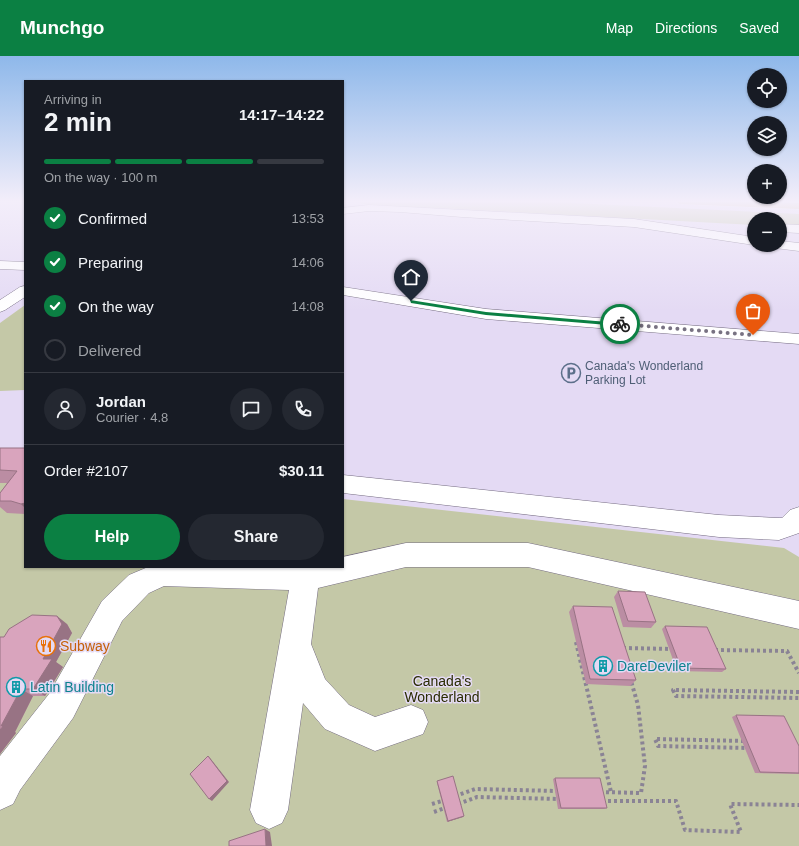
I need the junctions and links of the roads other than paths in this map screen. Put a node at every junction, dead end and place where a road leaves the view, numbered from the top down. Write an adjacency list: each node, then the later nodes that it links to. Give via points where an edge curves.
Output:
1 (733, 238): 3 (lane)
2 (792, 238): 4 (lane)
3 (747, 240)
4 (799, 247)
5 (0, 265): 6 (lane)
6 (24, 266)
7 (24, 291): 9 (lane)
8 (344, 291): 10 (lane, via 486,314)
9 (0, 307)
10 (799, 339)
11 (344, 484): 12 (lane, via 719,526 779,529)
12 (796, 526)
13 (305, 578): 14 (lane, via 406,554 528,555); 15 (lane); 17 (lane, via 162,574 139,584 112,611 61,706 7,777)
14 (799, 615)
15 (296, 643): 16 (lane, via 313,690 337,717 375,734); 18 (lane)
16 (411, 722)
17 (0, 791)
18 (269, 810)

